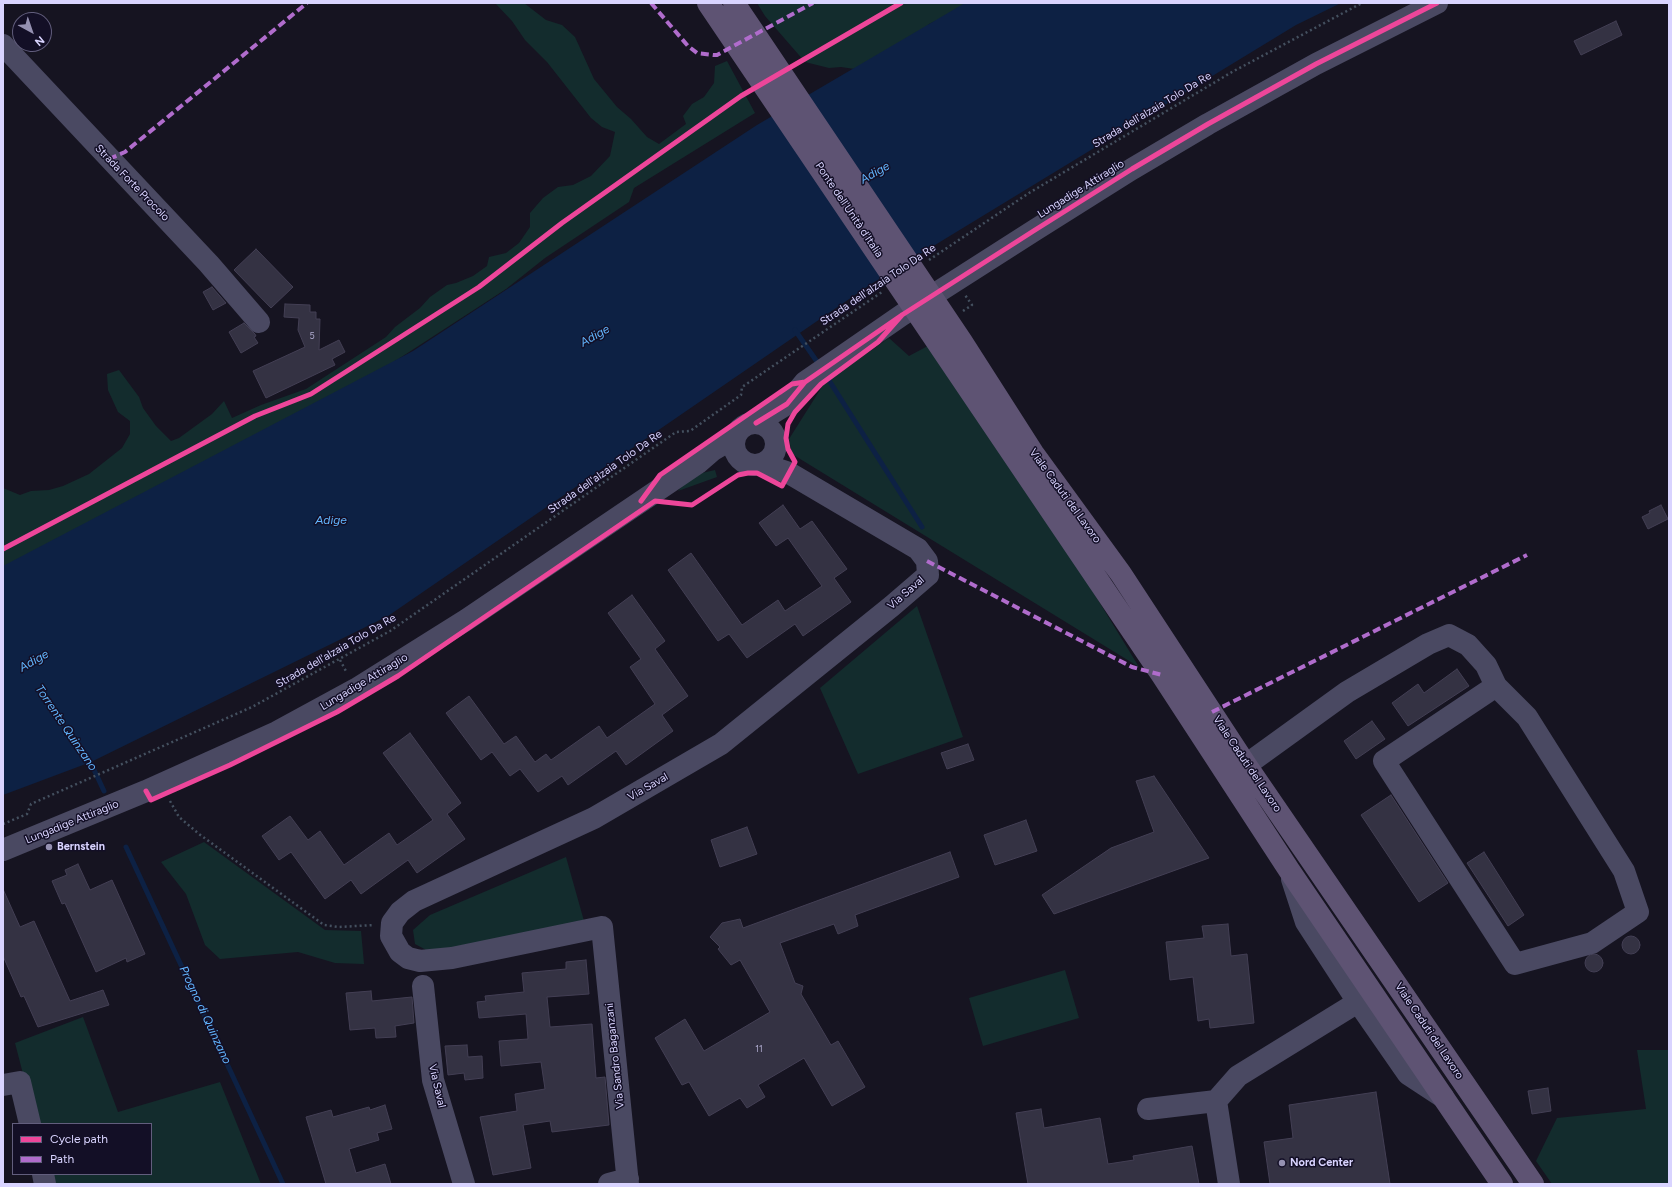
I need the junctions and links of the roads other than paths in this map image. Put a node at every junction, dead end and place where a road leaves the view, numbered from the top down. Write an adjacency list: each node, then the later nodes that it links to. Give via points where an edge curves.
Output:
1 (708, 3): 5 (main road)
2 (734, 3): 5 (main road)
3 (1437, 3): 8 (street, Lungadige Attiraglio, via 1316,64 1208,124 1035,230 805,382)
4 (3, 46): 6 (street, Strada Forte Procolo, via 209,264)
5 (763, 65): 7 (main road, Ponte dell'Unità d'Italia); 7 (main road, Ponte dell'Unità d'Italia, via 948,322)
6 (259, 322)
7 (953, 346): 13 (main road, Viale Caduti del Lavoro, via 1121,574); 15 (main road, Viale Caduti del Lavoro)
8 (787, 404): 9 (street, Lungadige Attiraglio); 11 (street, Lungadige Attiraglio)
9 (756, 423): 10 (street, Lungadige Attiraglio, via 743,427); 11 (street, via 768,427)
10 (737, 447): 11 (street, via 744,462 751,465); 14 (street, Lungadige Attiraglio, via 716,463 698,463 466,620 356,689 277,732 160,785)
11 (770, 452): 16 (street, Via Saval, via 789,474 918,549 927,561 928,575 721,744 594,818 414,901 400,912 392,923 391,936 400,952 408,958 420,961 452,958)
12 (1496, 686): 12 (street, via 1384,761 1515,964 1592,943 1638,912 1624,871 1580,799 1527,717); 13 (street, via 1486,665 1468,644 1449,635 1428,644 1348,692)
13 (1246, 764): 28 (main road, Viale Caduti del Lavoro)
14 (3, 850)
15 (1289, 870): 18 (street, Viale Caduti del Lavoro, via 1306,922); 20 (main road, Viale Caduti del Lavoro)
16 (602, 927): 24 (street, Via Sandro Baganzani)
17 (423, 986): 25 (street, Via Saval, via 433,1080)
18 (1358, 1002): 20 (street, Viale Caduti del Lavoro, via 1408,1074); 21 (street, via 1238,1076)
19 (11, 1084): 23 (street)
20 (1443, 1097): 27 (main road, Viale Caduti del Lavoro)
21 (1216, 1101): 22 (street); 26 (street)
22 (1148, 1109)
23 (30, 1123)
24 (622, 1182)
25 (464, 1184)
26 (1229, 1184)
27 (1502, 1184)
28 (1533, 1184)

